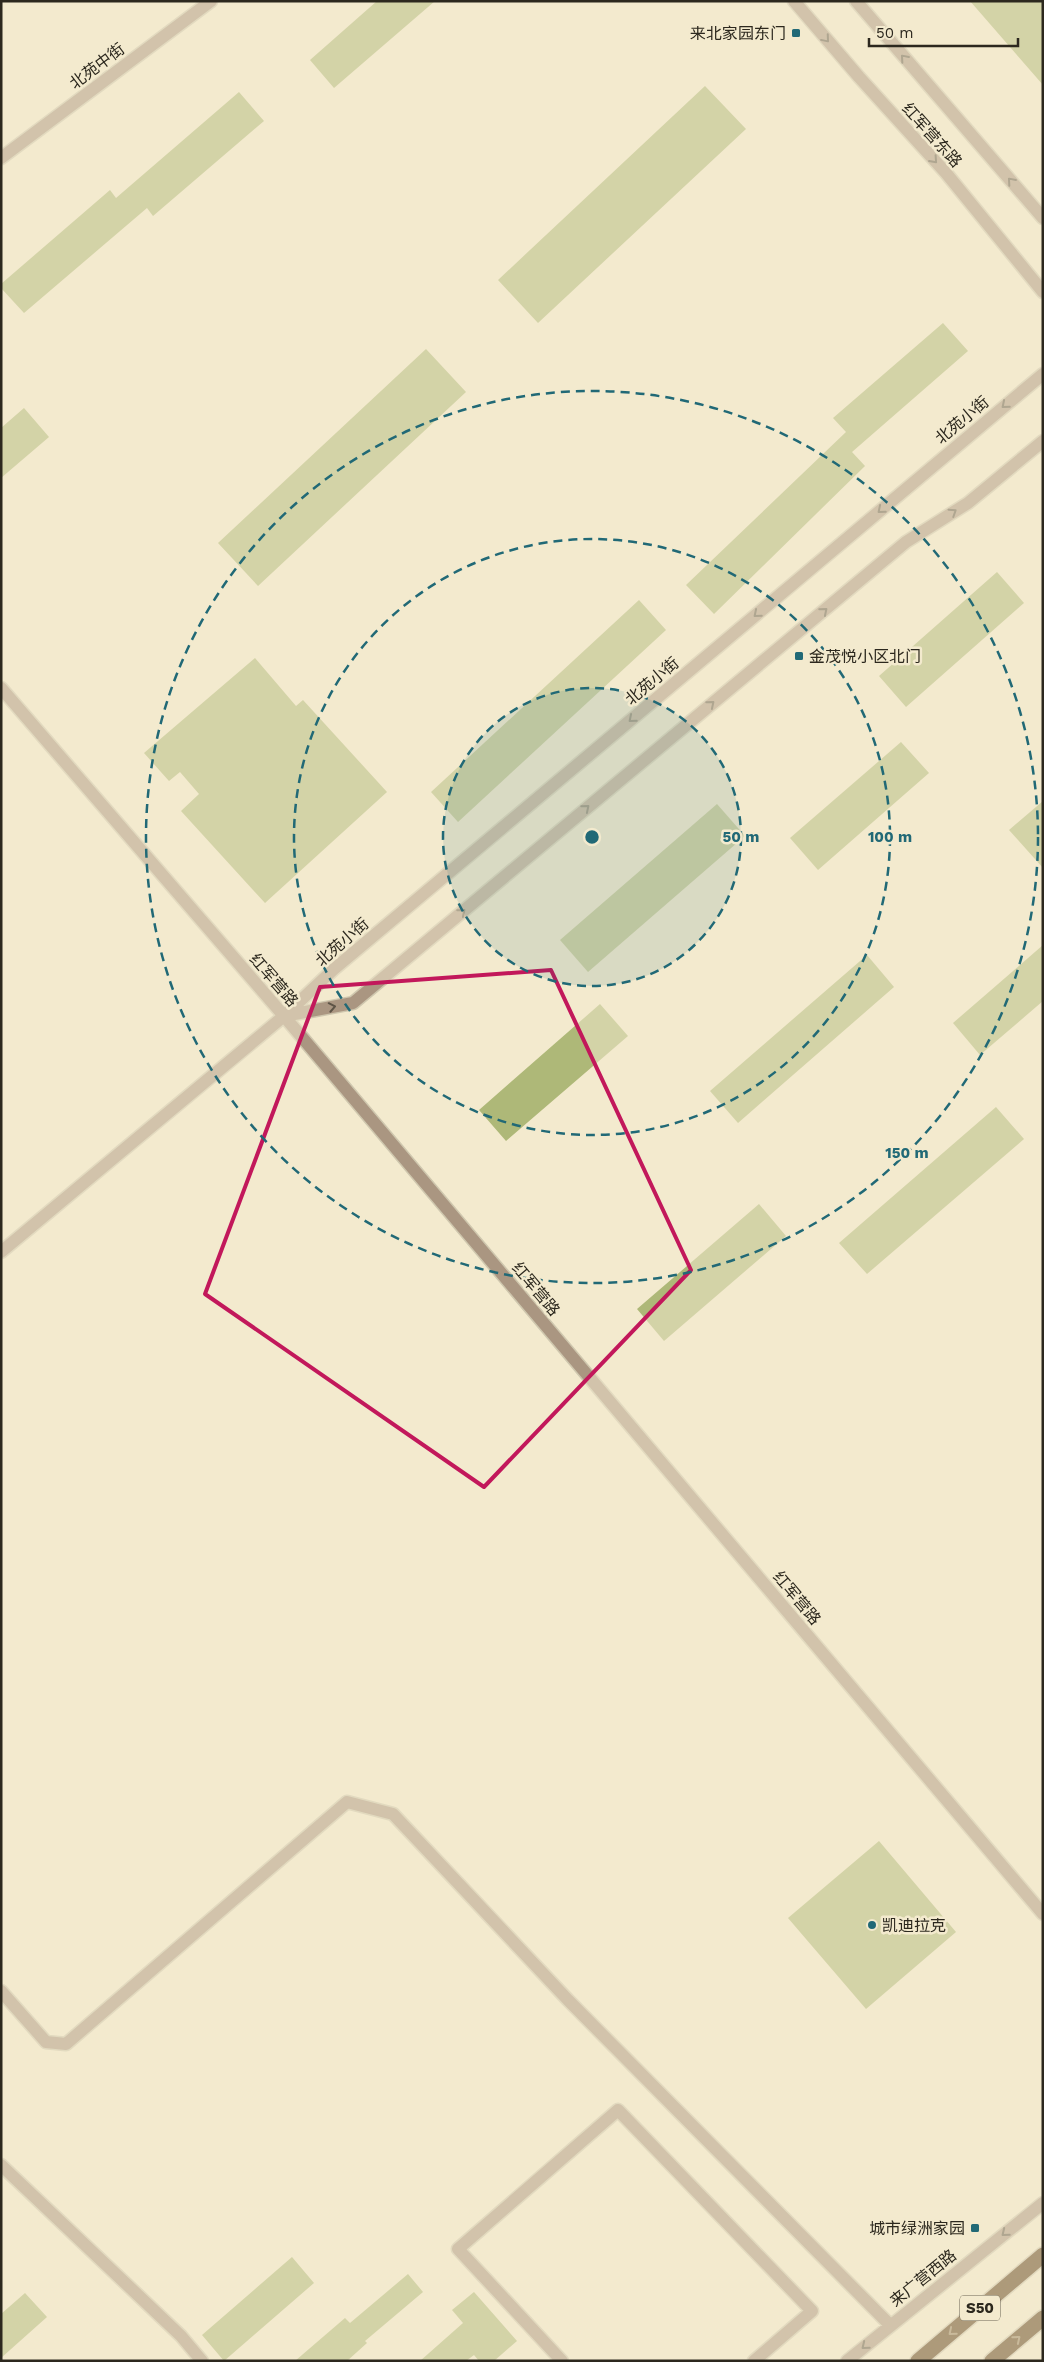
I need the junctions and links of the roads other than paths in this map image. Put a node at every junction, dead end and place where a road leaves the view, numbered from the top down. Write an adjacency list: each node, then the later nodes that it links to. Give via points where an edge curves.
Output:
1 (211, 1): 4 (street, 北苑中街)
2 (794, 1): 6 (street, 红军营东路, one-way to 6, via 946,173)
3 (856, 1): 5 (street, 红军营东路, one-way to 3)
4 (1, 158)
5 (1043, 218)
6 (1043, 292)
7 (1043, 374): 10 (street, 北苑小街, one-way to 10, via 342,962)
8 (1043, 441): 10 (street, 北苑小街, one-way to 8, via 353,1003 906,542 968,503)
9 (1, 688): 10 (street, 红军营路)
10 (284, 1016): 11 (street, 北苑小街); 12 (street, 红军营路)
11 (1, 1252)
12 (1043, 1914)
13 (1, 1991): 18 (street, via 46,2042 66,2044 347,1802 393,1814 568,2000)
14 (1, 2165): 19 (street, via 181,2336)
15 (1043, 2202): 18 (street, 来广营西路, one-way to 18)
16 (1043, 2256): 23 (highway, S50, one-way to 23)
17 (1043, 2318): 24 (highway, one-way to 17)
18 (890, 2325): 22 (street, 来广营西路, one-way to 22)
19 (202, 2361)
20 (562, 2361): 21 (street, via 458,2249 618,2110 812,2311)
21 (754, 2361)
22 (847, 2361)
23 (918, 2361)
24 (992, 2361)

